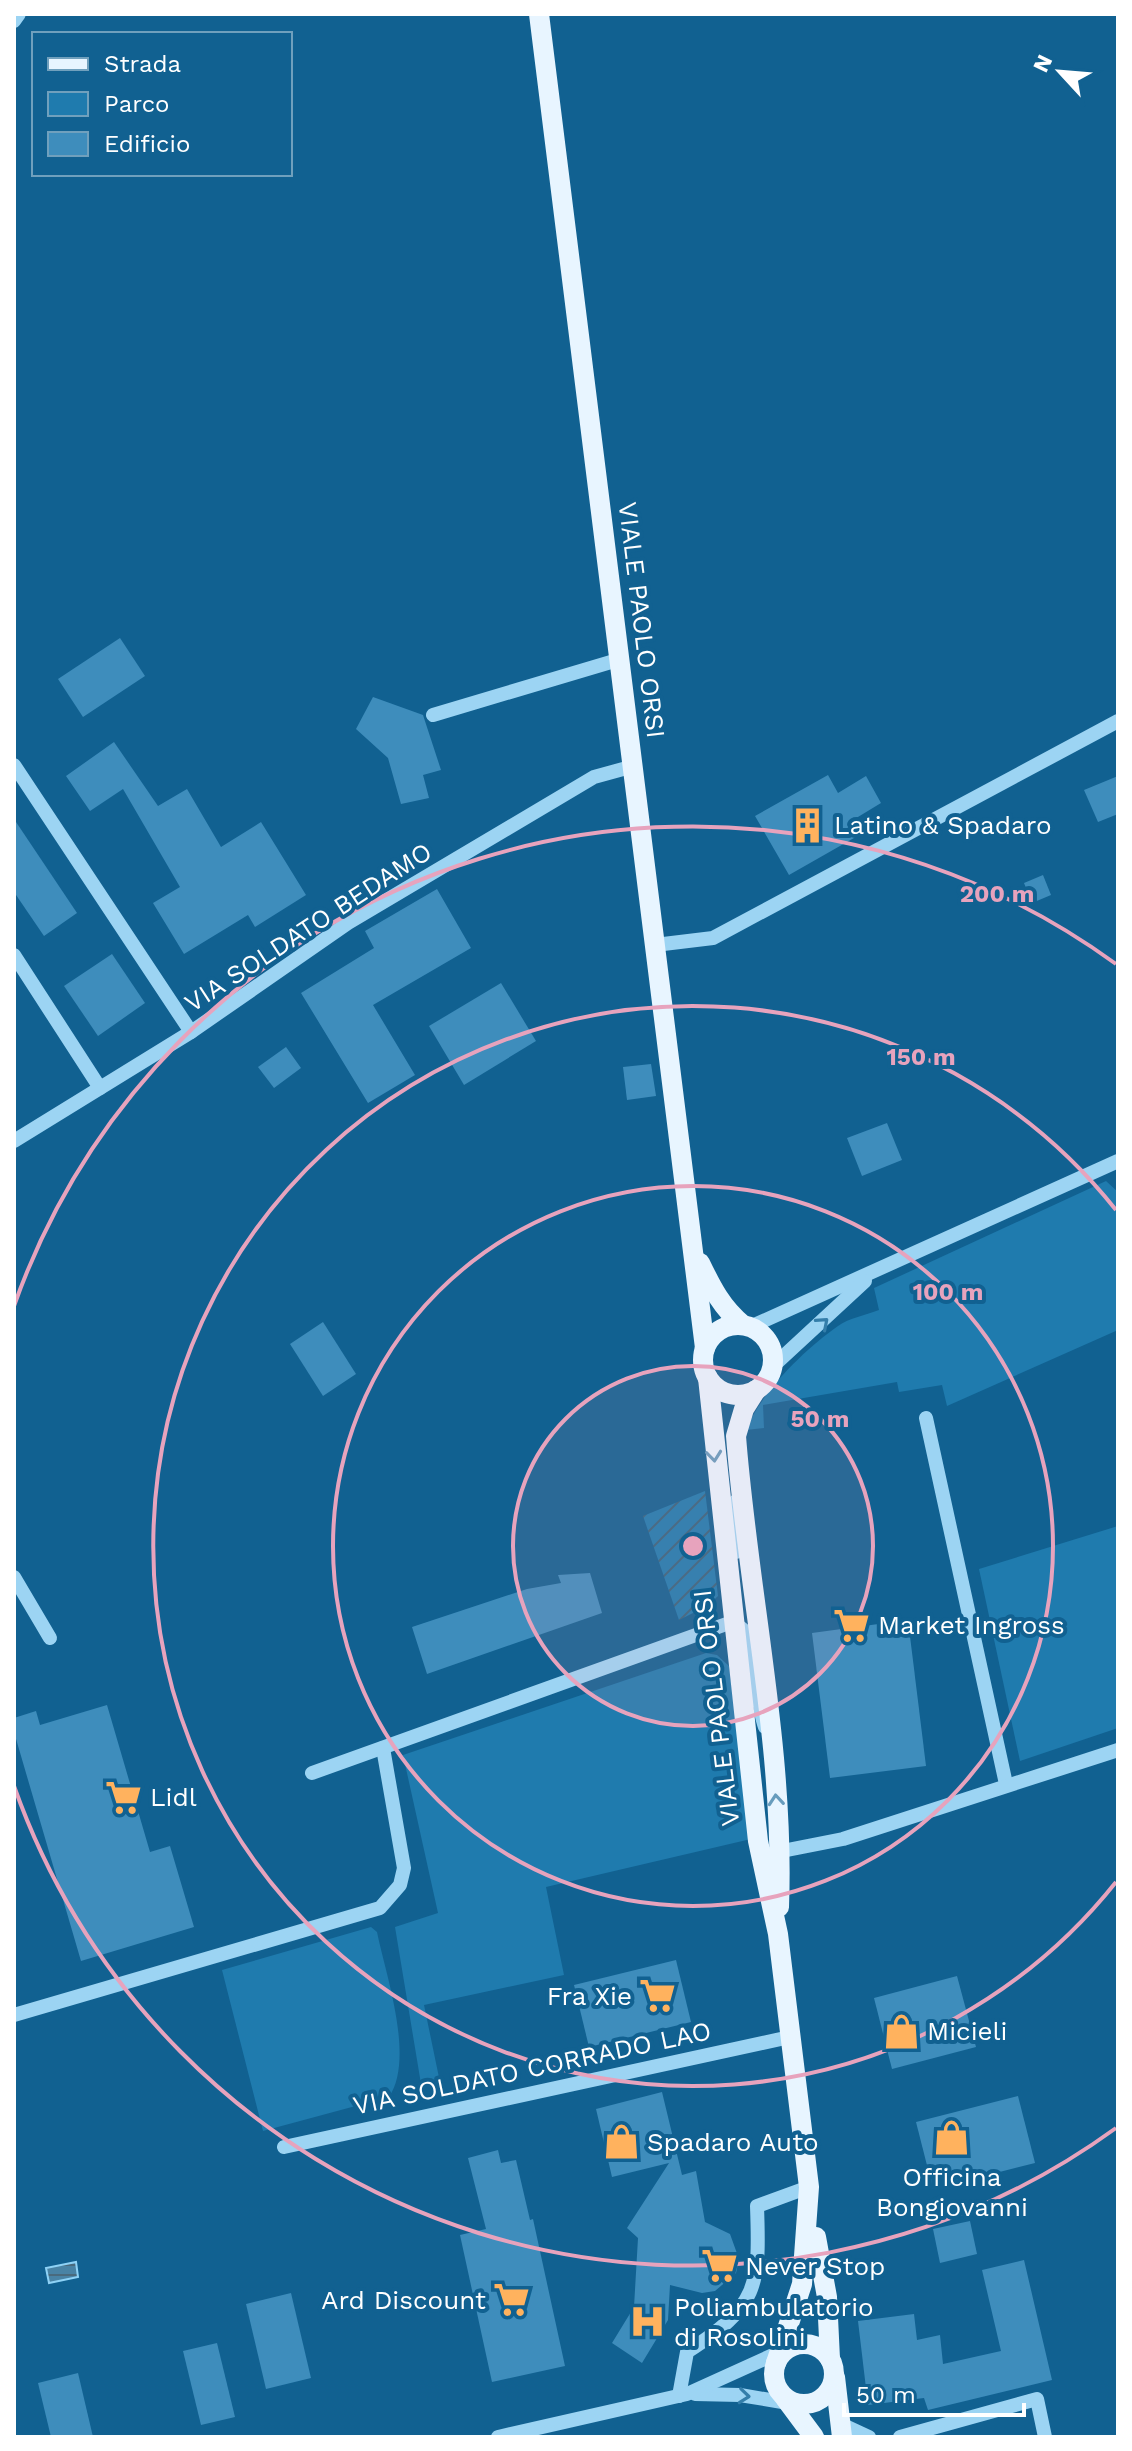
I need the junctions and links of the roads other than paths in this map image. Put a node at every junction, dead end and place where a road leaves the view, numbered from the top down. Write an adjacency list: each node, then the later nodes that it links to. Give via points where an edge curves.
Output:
1 (19, 14): 3 (street)
2 (539, 14): 4 (main road, VIALE PAOLO ORSI)
3 (14, 21)
4 (621, 659): 5 (street); 8 (main road, VIALE PAOLO ORSI)
5 (433, 715)
6 (1118, 721): 9 (street, via 713,938)
7 (14, 765): 11 (street)
8 (634, 766): 9 (main road, VIALE PAOLO ORSI); 11 (street, VIA SOLDATO BEDAMO, via 594,777 348,923)
9 (655, 945): 15 (main road, VIALE PAOLO ORSI)
10 (14, 955): 12 (street)
11 (191, 1032): 12 (street, VIA SOLDATO BEDAMO)
12 (100, 1088): 13 (street, VIA SOLDATO BEDAMO)
13 (14, 1141)
14 (1118, 1161): 16 (street)
15 (689, 1233): 17 (main road, via 714,1292 727,1312); 18 (main road, VIALE PAOLO ORSI)
16 (871, 1275): 17 (street); 19 (street, one-way to 16)
17 (747, 1326): 18 (main road, via 721,1330); 19 (main road, via 769,1343)
18 (705, 1348): 20 (main road)
19 (772, 1367): 21 (main road)
20 (708, 1378): 21 (main road, via 729,1394); 25 (main road, VIALE PAOLO ORSI, one-way to 25)
21 (756, 1390): 23 (main road, VIALE PAOLO ORSI, via 737,1427)
22 (926, 1418): 31 (street)
23 (740, 1470): 25 (street, via 734,1522 741,1604); 27 (main road, VIALE PAOLO ORSI)
24 (14, 1577): 26 (street)
25 (732, 1622): 27 (street, via 745,1630 750,1642 757,1704); 28 (street); 33 (main road, VIALE PAOLO ORSI)
26 (50, 1638)
27 (771, 1743): 32 (main road, VIALE PAOLO ORSI, one-way to 27)
28 (383, 1748): 30 (street); 35 (street, via 404,1868 400,1885 380,1908)
29 (1118, 1750): 31 (street)
30 (312, 1773)
31 (1006, 1784): 32 (street, via 843,1839)
32 (781, 1851): 33 (street); 34 (main road, VIALE PAOLO ORSI)
33 (760, 1855): 34 (main road, VIALE PAOLO ORSI)
34 (778, 1934): 36 (main road, VIALE PAOLO ORSI)
35 (14, 2015)
36 (790, 2037): 37 (street, VIA SOLDATO CORRADO LAO); 38 (main road, VIALE PAOLO ORSI)
37 (284, 2147)
38 (809, 2196): 39 (main road, via 807,2254); 41 (main road, via 827,2297); 42 (street, via 757,2206 759,2266 753,2285 737,2312 687,2352)
39 (794, 2310): 40 (main road); 40 (street)
40 (777, 2356): 41 (main road, via 815,2346); 42 (street); 43 (main road, via 775,2382)
41 (832, 2365): 43 (main road, via 831,2389 825,2396); 44 (main road)
42 (683, 2395): 43 (street, one-way to 43); 45 (street)
43 (792, 2402): 46 (main road)
44 (842, 2430): 47 (street)
45 (498, 2437)
46 (814, 2437)
47 (869, 2437)
48 (900, 2437): 49 (street, via 1037,2399)
49 (1045, 2437)

